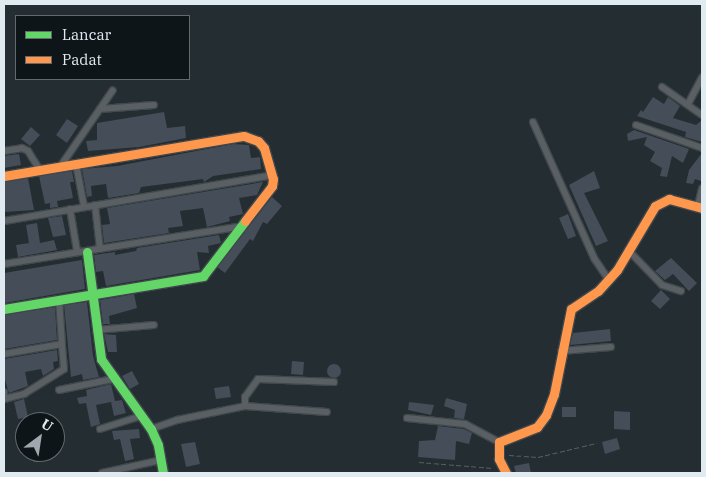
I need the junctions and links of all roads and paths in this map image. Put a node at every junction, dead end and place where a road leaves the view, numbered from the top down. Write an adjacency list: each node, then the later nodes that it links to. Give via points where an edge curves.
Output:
1 (702, 78): 4 (street)
2 (662, 86): 4 (street)
3 (113, 90): 6 (street)
4 (688, 104): 7 (street)
5 (154, 105): 6 (street)
6 (100, 109): 13 (street)
7 (702, 115)
8 (533, 122): 28 (street, via 594,258)
9 (636, 125): 10 (street)
10 (702, 148)
11 (4, 151): 14 (street, via 24,149)
12 (76, 164): 13 (street); 15 (street, via 244,136 258,141 264,148); 20 (street)
13 (60, 166): 14 (street)
14 (40, 170): 16 (street)
15 (272, 175): 18 (street); 23 (street, via 272,186)
16 (4, 176)
17 (702, 188): 19 (street)
18 (95, 204): 20 (street); 24 (street)
19 (700, 204): 25 (street, via 663,200 648,215)
20 (84, 206): 21 (street)
21 (70, 209): 22 (street); 26 (street)
22 (4, 221)
23 (238, 227): 24 (street); 30 (street, via 203,276)
24 (100, 249): 26 (street)
25 (628, 250): 28 (street); 29 (street, via 662,285)
26 (82, 251): 27 (street); 30 (street)
27 (4, 264)
28 (609, 280): 37 (street, via 571,309)
29 (680, 291)
30 (93, 296): 31 (street); 34 (street)
31 (59, 299): 32 (street); 35 (street)
32 (4, 309)
33 (154, 325): 34 (street)
34 (96, 330): 39 (street, via 102,359)
35 (62, 344): 38 (street); 43 (street, via 64,368 24,394)
36 (611, 347): 37 (street)
37 (561, 351): 50 (street, via 554,394 538,427)
38 (4, 354)
39 (113, 379): 41 (street); 46 (street)
40 (334, 382): 44 (street, via 255,380 245,397)
41 (59, 390)
42 (4, 392): 43 (street)
43 (4, 399)
44 (245, 406): 45 (street); 49 (street)
45 (327, 412)
46 (141, 416): 48 (street); 49 (street)
47 (407, 418): 50 (street, via 465,424)
48 (100, 429)
49 (151, 429): 53 (street)
50 (499, 442): 52 (street)
51 (596, 443): 52 (path, via 538,457)
52 (498, 454): 55 (street)
53 (161, 460): 56 (street); 57 (street)
54 (419, 462): 55 (path)
55 (504, 471)
56 (102, 473)
57 (163, 473)

